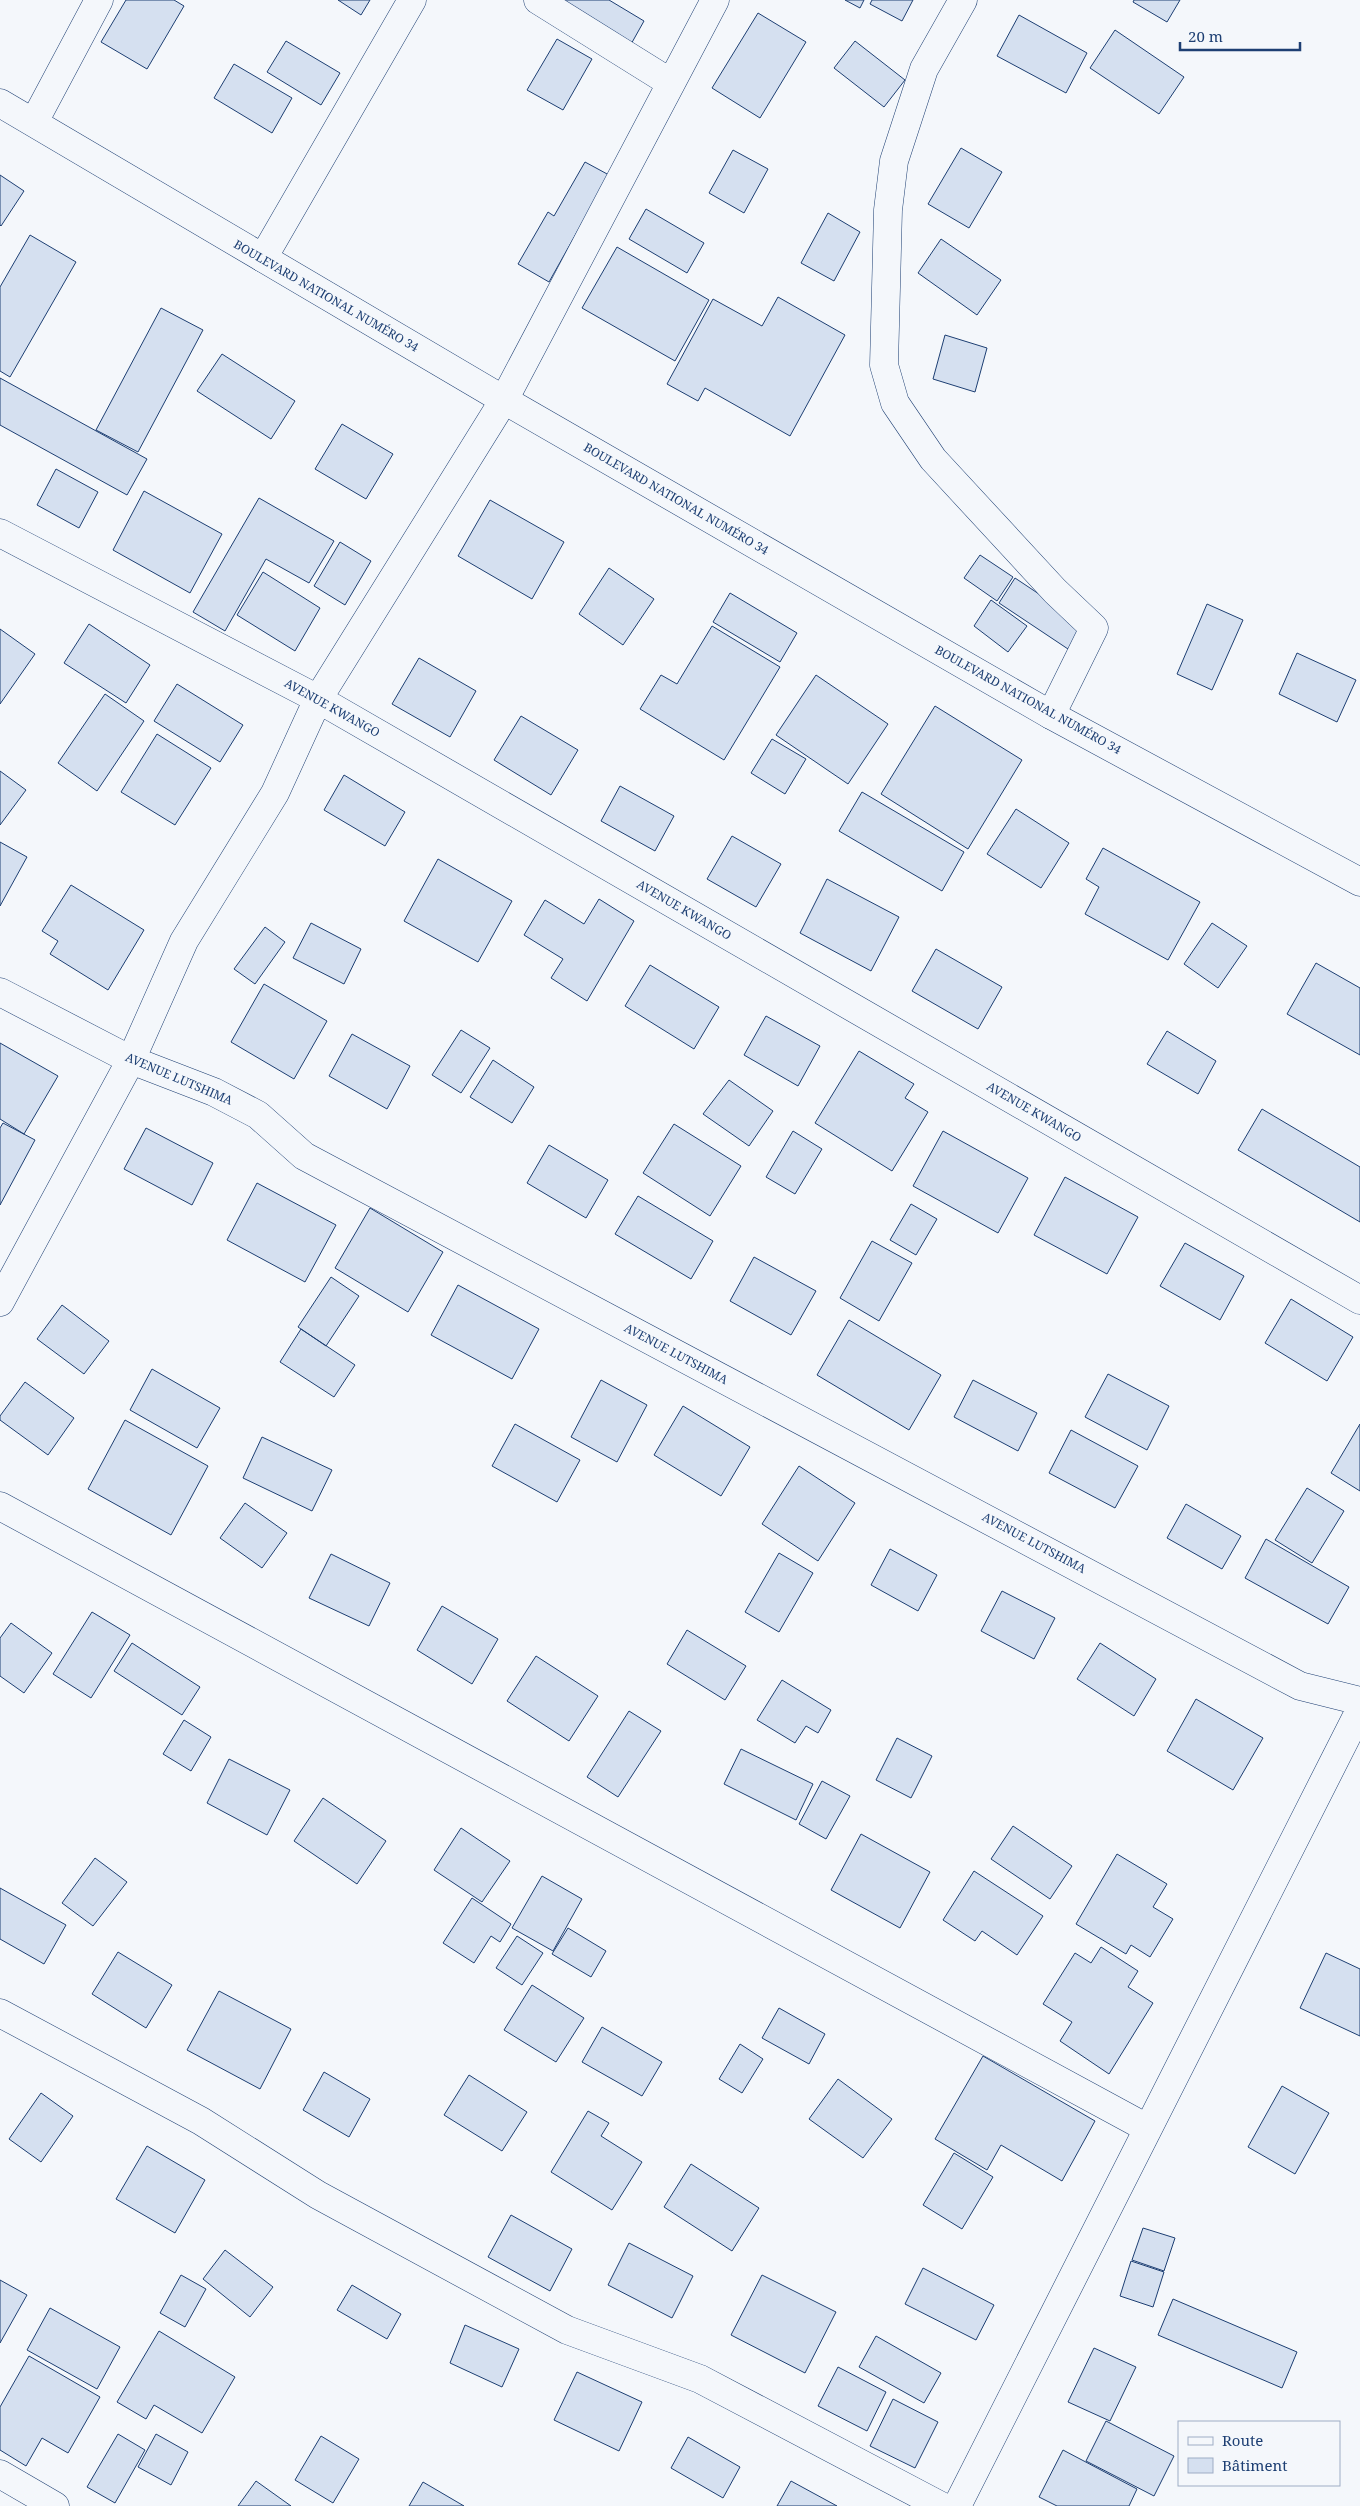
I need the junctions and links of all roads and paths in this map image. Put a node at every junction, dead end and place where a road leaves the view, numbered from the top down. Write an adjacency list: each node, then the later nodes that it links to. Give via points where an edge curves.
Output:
1 (98, 0): 8 (street)
2 (412, 0): 9 (street)
3 (538, 0): 6 (street)
4 (715, 0): 6 (street)
5 (963, 0): 13 (street, via 924,69 894,161 888,210 884,365 894,403 933,459 1094,628)
6 (671, 83): 10 (street)
7 (0, 103): 8 (street, BOULEVARD NATIONAL NUMÉRO 34)
8 (34, 122): 9 (street, BOULEVARD NATIONAL NUMÉRO 34)
9 (263, 258): 10 (street, BOULEVARD NATIONAL NUMÉRO 34)
10 (504, 400): 12 (street); 13 (street, BOULEVARD NATIONAL NUMÉRO 34)
11 (0, 532): 12 (street, AVENUE KWANGO)
12 (318, 699): 16 (street, via 276,793 184,941); 17 (street, AVENUE KWANGO)
13 (1051, 715): 14 (street, BOULEVARD NATIONAL NUMÉRO 34)
14 (1360, 882)
15 (0, 992): 16 (street, AVENUE LUTSHIMA)
16 (131, 1060): 18 (street); 20 (street, AVENUE LUTSHIMA, via 214,1092 258,1115 304,1156 1300,1686)
17 (1360, 1300)
18 (0, 1302)
19 (0, 1506): 23 (street)
20 (1360, 1701)
21 (1360, 1710): 23 (street)
22 (0, 2012): 26 (street, via 201,2121 318,2195 567,2330 700,2379)
23 (1147, 2128): 27 (street)
24 (0, 2474): 25 (street)
25 (55, 2506)
26 (941, 2506)
27 (957, 2506)

